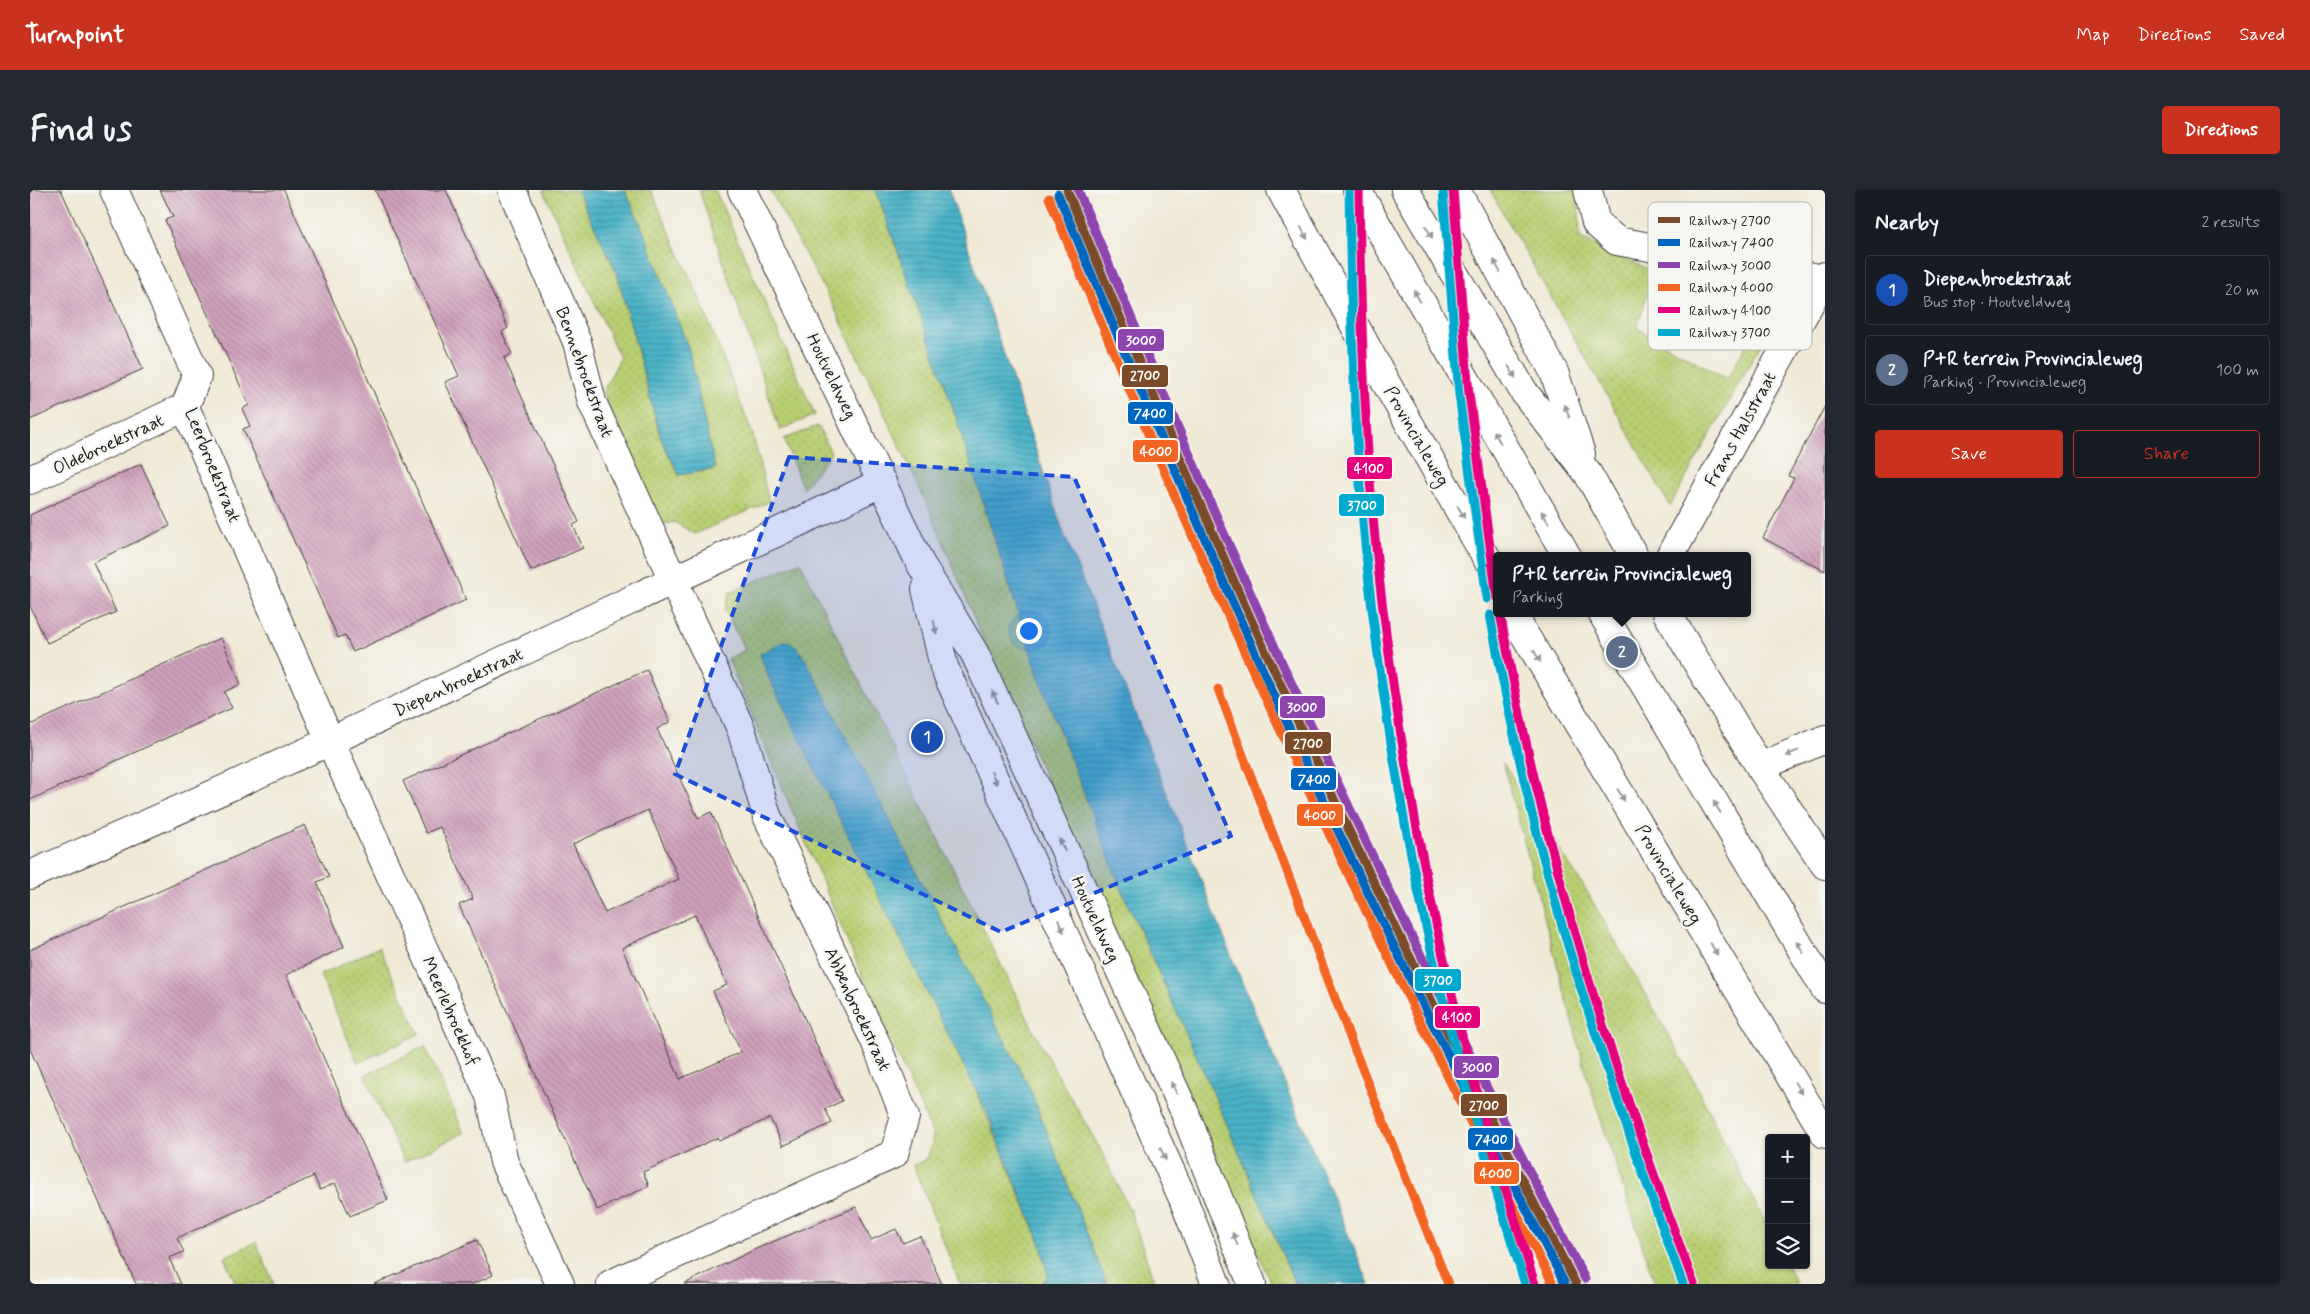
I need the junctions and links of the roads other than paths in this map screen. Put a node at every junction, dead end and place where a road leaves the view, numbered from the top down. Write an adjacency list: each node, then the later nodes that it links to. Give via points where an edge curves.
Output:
1 (114, 190): 13 (street, Leerbroekstraat, via 197,376)
2 (512, 190): 22 (street, Bennebroekstraat, via 577,342 592,402)
3 (742, 190): 16 (street, Houtveldweg)
4 (1281, 190): 21 (street, Provincialeweg, one-way to 21, via 1386,383)
5 (1356, 190): 17 (street, one-way to 5)
6 (1405, 190): 14 (street, one-way to 14, via 1524,392)
7 (1456, 190): 14 (street, one-way to 7, via 1554,372)
8 (1588, 190): 9 (street, via 1596,223 1617,241)
9 (1648, 247)
10 (1824, 278): 11 (street, Frans Halsstraat)
11 (1812, 300)
12 (1784, 350): 19 (street, Frans Halsstraat)
13 (185, 406): 15 (street, Oldebroekstraat); 27 (street, Leerbroekstraat)
14 (1588, 474): 18 (street)
15 (30, 480)
16 (882, 482): 20 (street, Houtveldweg); 22 (street, Diepenbroekstraat)
17 (1565, 552)
18 (1632, 552)
19 (1672, 552)
20 (920, 563): 35 (street, Houtveldweg, one-way to 35, via 944,667 1180,1192); 36 (street, Houtveldweg, one-way to 20, via 1183,1108 975,654)
21 (1493, 569)
22 (674, 580): 27 (street, Diepenbroekstraat); 34 (street, Abbenbroekstraat, via 741,729 767,816 875,1042 906,1117 894,1154)
23 (1515, 617): 32 (street, Provincialeweg, one-way to 32)
24 (1604, 617): 31 (street, one-way to 24)
25 (1669, 617): 28 (street)
26 (1825, 739): 28 (street, one-way to 28)
27 (330, 741): 30 (street, Diepenbroekstraat); 33 (street, Meerlebroekhof, via 490,1096 504,1162)
28 (1760, 767): 29 (street)
29 (1825, 865)
30 (30, 875)
31 (1825, 989)
32 (1825, 1134)
33 (560, 1284)
34 (611, 1284)
35 (1216, 1284)
36 (1252, 1284)

